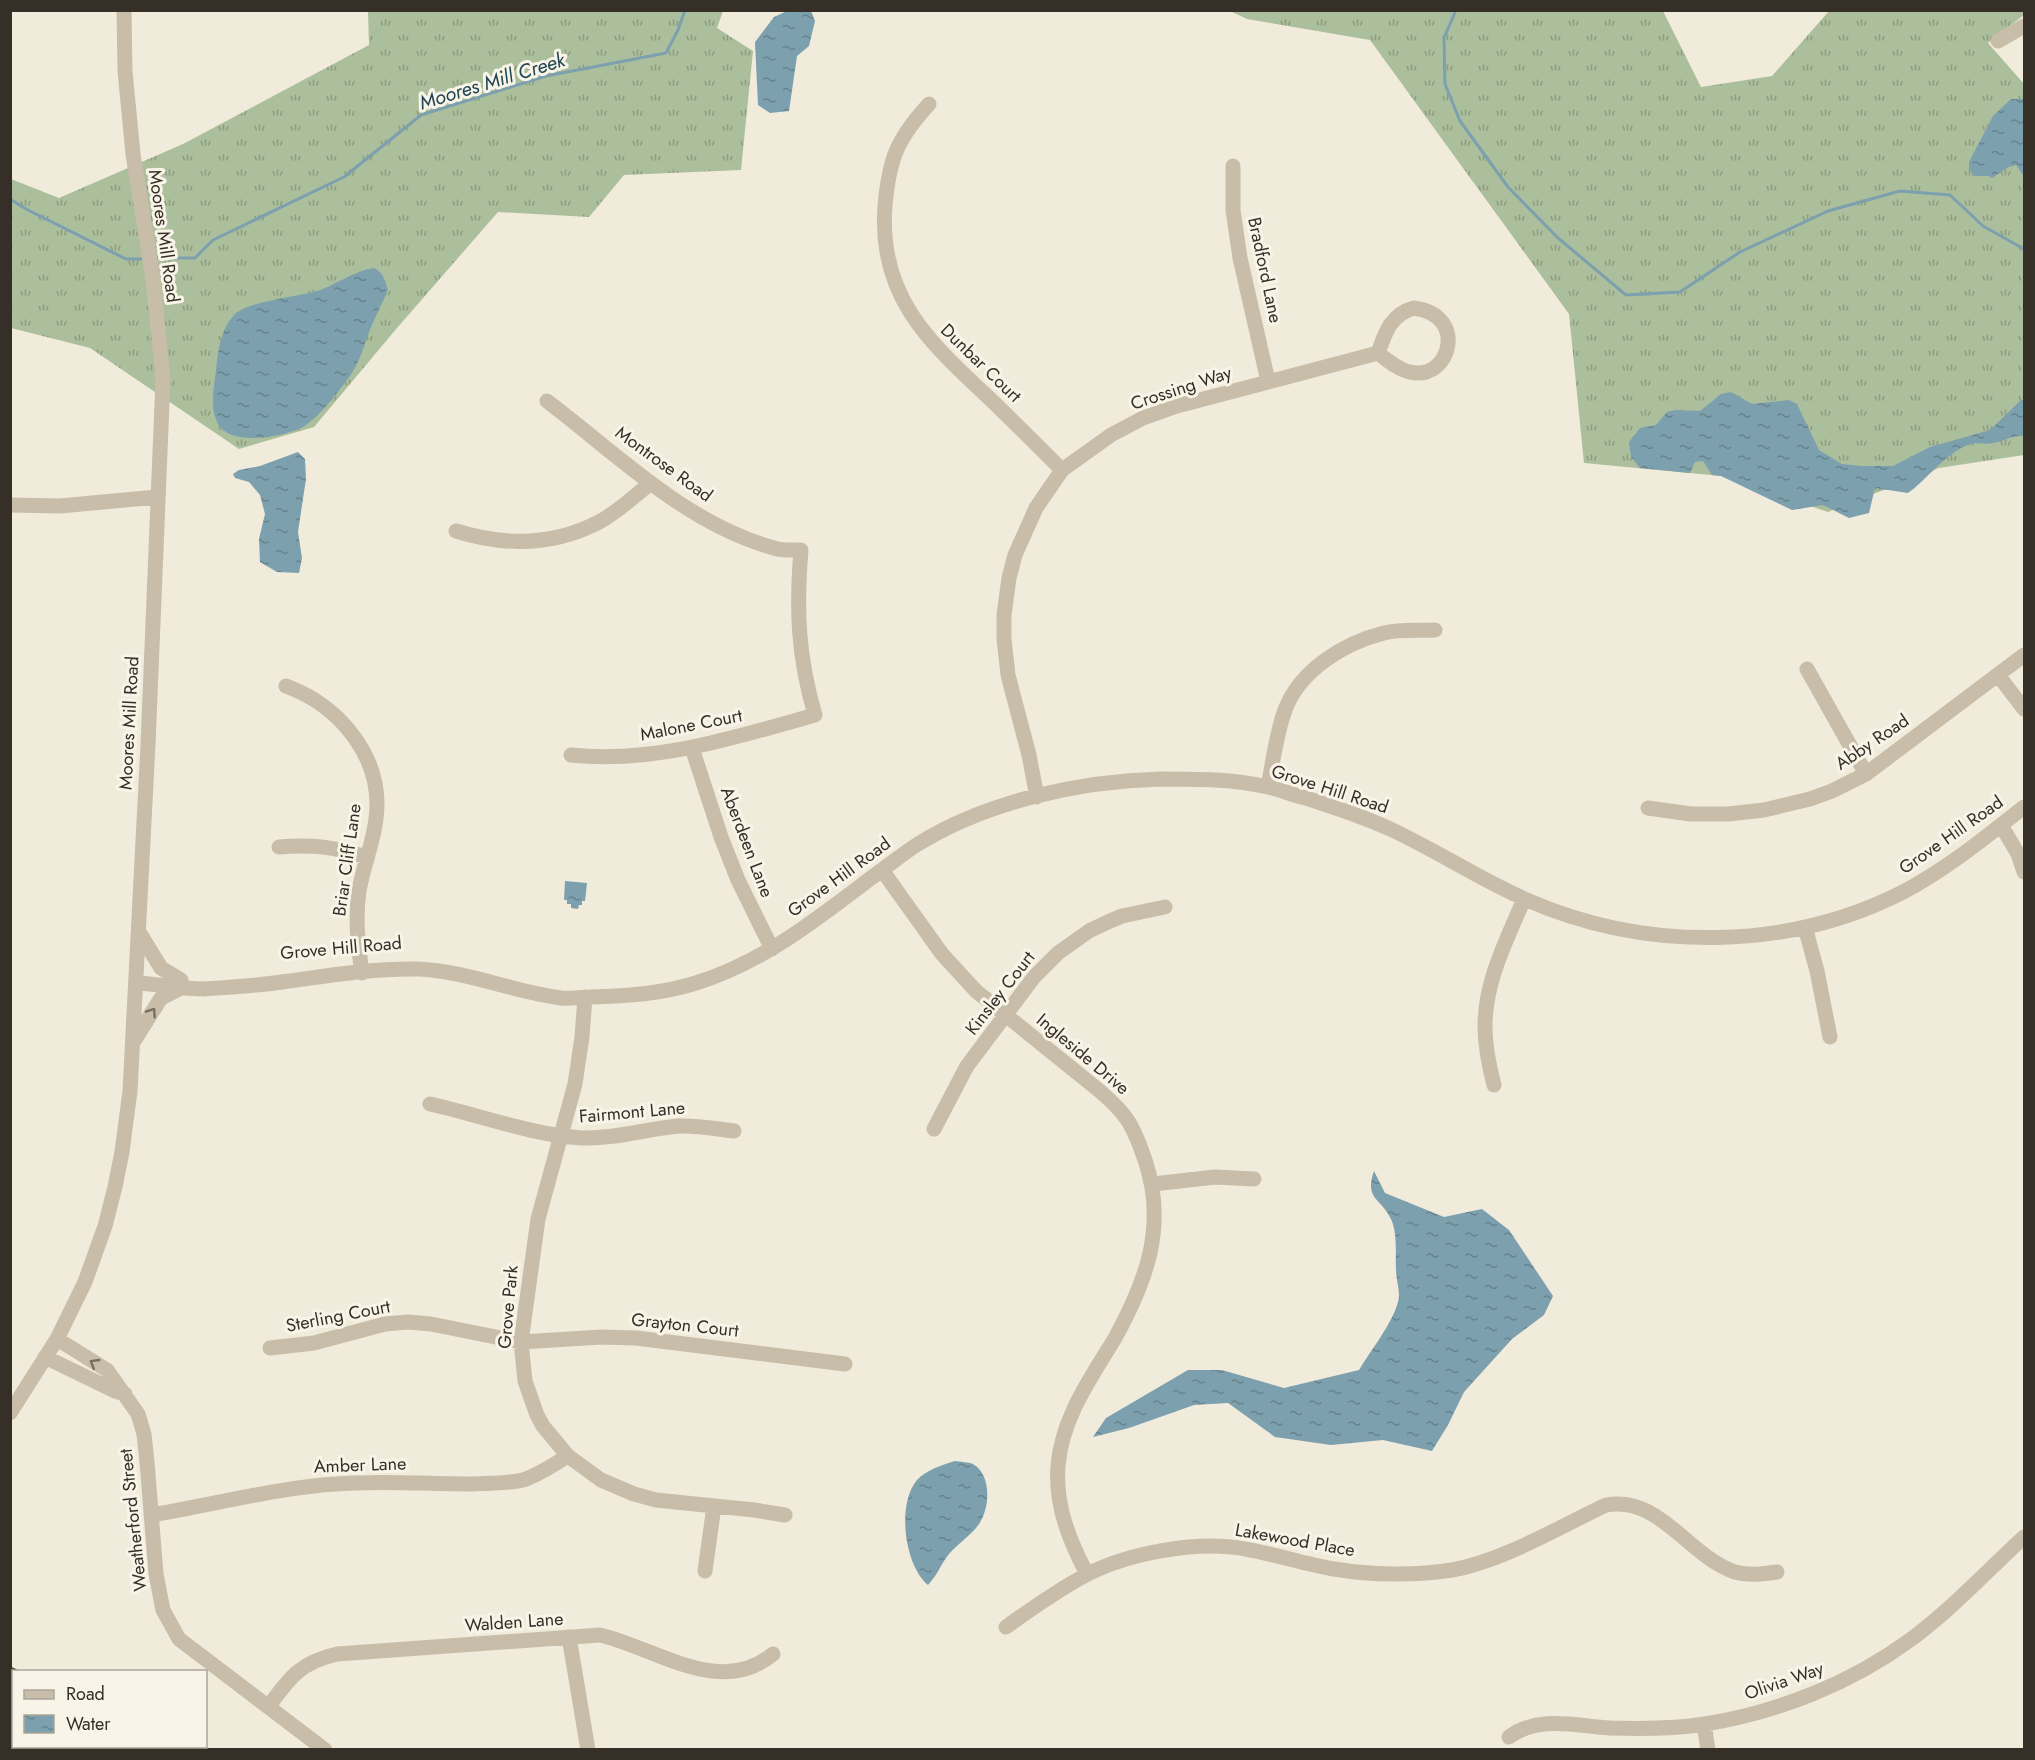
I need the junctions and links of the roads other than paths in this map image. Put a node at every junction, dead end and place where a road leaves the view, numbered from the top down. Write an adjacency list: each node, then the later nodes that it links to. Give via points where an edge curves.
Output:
1 (124, 10): 11 (street, Moores Mill Road, via 124,71 163,380)
2 (2025, 26): 3 (street)
3 (1998, 41)
4 (929, 104): 9 (street, Dunbar Court, via 902,136 887,184 886,247 895,282 910,314 940,352)
5 (1233, 166): 7 (street, Bradford Lane, via 1233,210 1240,258)
6 (1378, 353): 6 (street, via 1408,372 1430,371 1439,364 1449,344 1448,332 1443,322 1425,310 1403,311 1387,327); 7 (street, Crossing Way)
7 (1268, 381): 9 (street, Crossing Way, via 1143,418)
8 (547, 401): 10 (street, Montrose Road)
9 (1062, 470): 25 (street, Crossing Way, via 1036,508 1015,555 1004,615 1008,675)
10 (651, 483): 13 (street, via 598,522 553,538 504,542); 20 (street, Montrose Road, via 711,522 744,537 776,549 801,550 797,594 799,645)
11 (158, 498): 12 (street, via 60,506); 36 (street, Moores Mill Road)
12 (10, 505)
13 (456, 531)
14 (1435, 630): 24 (street, via 1387,632 1351,645 1321,664 1304,680 1285,710)
15 (2025, 655): 17 (street, Abby Road)
16 (1807, 669): 23 (street)
17 (1998, 675): 19 (street); 23 (street, Abby Road)
18 (286, 686): 30 (street, Briar Cliff Lane, via 319,702 336,716 367,758 377,807)
19 (2025, 709)
20 (815, 715): 21 (street, Malone Court)
21 (692, 748): 22 (street, Malone Court, via 598,758); 37 (street, Aberdeen Lane, via 738,880)
22 (571, 755)
23 (1866, 774): 27 (street, Abby Road, via 1810,799 1764,810 1690,814)
24 (1268, 787): 25 (street, Grove Hill Road, via 1161,779 1102,784); 33 (street, Grove Hill Road, via 1390,829)
25 (1037, 797): 31 (street, Grove Hill Road, via 994,808 949,828 917,844)
26 (2025, 807): 28 (street, Grove Hill Road)
27 (1648, 808)
28 (2001, 825): 32 (street); 35 (street, Grove Hill Road, via 1957,859 1903,892)
29 (279, 848): 30 (street, via 335,847)
30 (367, 857): 38 (street, Briar Cliff Lane, via 358,906)
31 (882, 870): 37 (street, Grove Hill Road); 42 (street, Ingleside Drive, via 942,954)
32 (2025, 872)
33 (1524, 899): 35 (street, Grove Hill Road, via 1600,925 1657,935 1742,937); 45 (street, via 1498,959 1486,1004 1485,1028)
34 (1165, 907): 42 (street, Kinsley Court, via 1122,916 1089,932 1058,953)
35 (1805, 927): 43 (street)
36 (139, 930): 39 (street, Moores Mill Road); 40 (street)
37 (772, 949): 41 (street, Grove Hill Road, via 698,983 623,997)
38 (362, 969): 40 (street, Grove Hill Road, via 278,983 204,989); 41 (street, Grove Hill Road, via 432,970 565,999)
39 (136, 982): 40 (street, Grove Hill Road); 44 (street, Moores Mill Road)
40 (176, 985): 44 (street, one-way to 40, via 161,998)
41 (585, 997): 49 (street, Grove Park, via 575,1084)
42 (1005, 1015): 47 (street, Kinsley Court, via 958,1079); 51 (street, Ingleside Drive, via 1119,1110 1133,1129)
43 (1830, 1037)
44 (132, 1043): 52 (street, Moores Mill Road, via 122,1152 105,1226 85,1282)
45 (1494, 1085)
46 (430, 1104): 49 (street, Fairmont Lane)
47 (934, 1129)
48 (734, 1131): 49 (street, Fairmont Lane, via 678,1126 605,1137)
49 (561, 1136): 53 (street, Grove Park, via 538,1219)
50 (1254, 1179): 51 (street, via 1215,1177)
51 (1153, 1184): 66 (street, Ingleside Drive, via 1149,1260 1138,1293 1079,1397 1058,1464 1061,1513)
52 (57, 1339): 55 (street, Moores Mill Road); 57 (street, Weatherford Street, one-way to 52, via 107,1370)
53 (521, 1342): 54 (street, Sterling Court, via 408,1322 385,1324 314,1343); 56 (street, Grayton Court, via 636,1338); 59 (street, Grove Park, via 525,1381 537,1415)
54 (270, 1348)
55 (45, 1357): 57 (street); 58 (street, Moores Mill Road)
56 (845, 1364)
57 (125, 1394): 61 (street, Weatherford Street, via 138,1414 144,1434)
58 (10, 1413)
59 (568, 1456): 60 (street, Grove Park, via 601,1480 634,1494); 61 (street, Amber Lane, via 535,1475 500,1483 335,1484)
60 (714, 1506): 62 (street, Grove Park); 64 (street)
61 (151, 1515): 70 (street, Weatherford Street, via 156,1574 164,1610 179,1639)
62 (785, 1515)
63 (2025, 1537): 71 (street, Olivia Way, via 1909,1641 1851,1676 1798,1700)
64 (705, 1571)
65 (1777, 1572): 66 (street, Lakewood Place, via 1749,1575 1726,1568 1661,1519 1641,1507 1618,1502 1606,1504 1497,1557 1452,1570 1382,1573 1335,1569 1243,1548 1205,1546 1144,1555)
66 (1087, 1574): 67 (street, Lakewood Place)
67 (1006, 1627)
68 (569, 1637): 69 (street, Walden Lane, via 600,1635 618,1639 706,1672 749,1669); 70 (street, Walden Lane, via 329,1656 294,1673); 74 (street)
69 (773, 1654)
70 (269, 1707): 73 (street, Weatherford Street)
71 (1704, 1724): 72 (street, Olivia Way, via 1644,1728 1544,1723 1520,1728); 75 (street)
72 (1509, 1737)
73 (325, 1749)
74 (588, 1749)
75 (1708, 1749)

